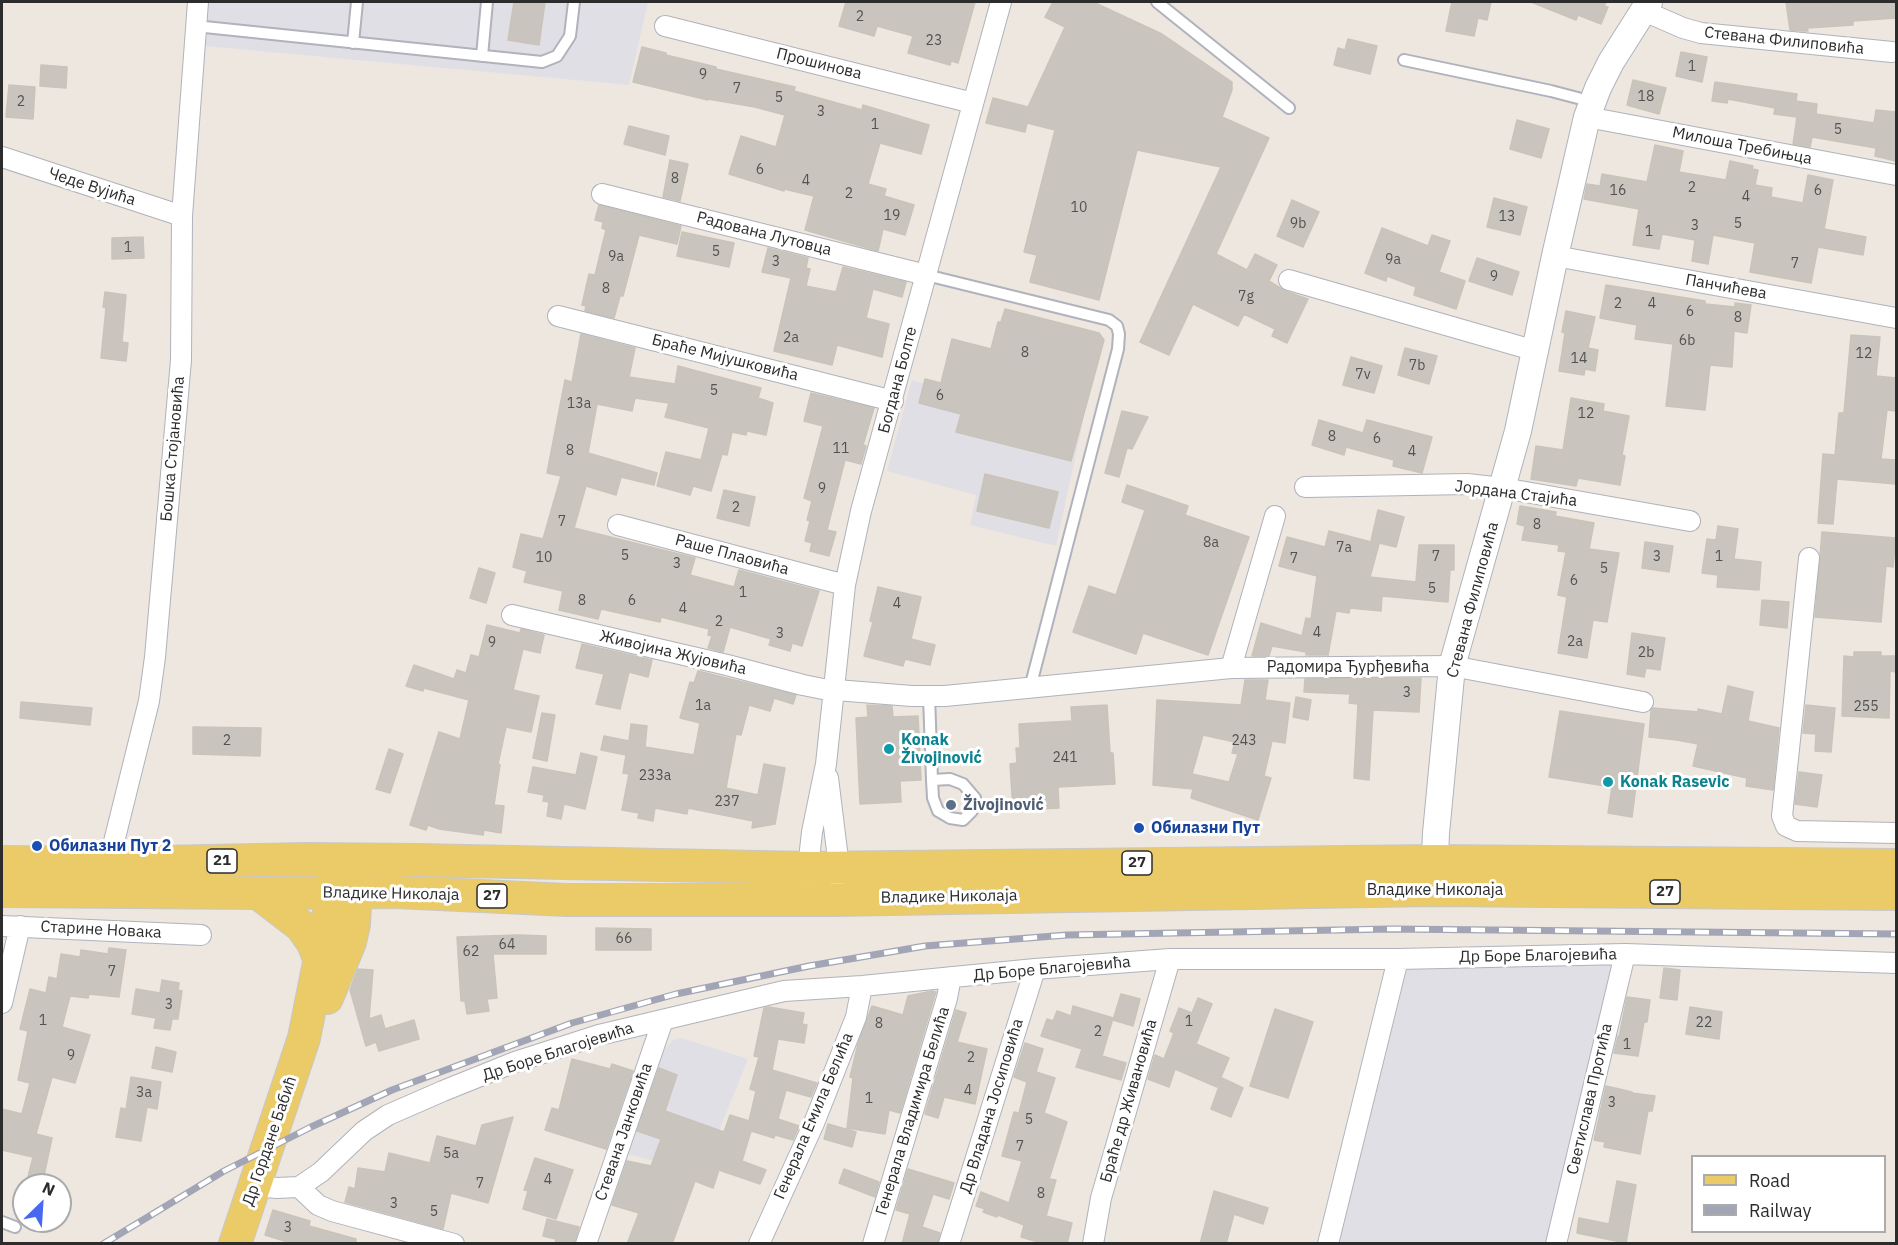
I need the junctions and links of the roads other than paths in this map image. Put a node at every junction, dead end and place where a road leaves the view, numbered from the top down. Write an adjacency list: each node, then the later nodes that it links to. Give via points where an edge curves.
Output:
1 (198, 2): 8 (street, Бошка Стојановића)
2 (357, 2): 10 (lane)
3 (487, 2): 12 (lane)
4 (574, 2): 12 (lane, via 570,36 557,56 542,62)
5 (1001, 2): 14 (street, Богдана Болте)
6 (1156, 2): 15 (lane)
7 (1647, 6): 11 (street, Стевана Филиповића, via 1683,28 1701,33); 16 (street, Стевана Филиповића, via 1611,62)
8 (195, 26): 10 (lane); 20 (street, Бошка Стојановића)
9 (665, 26): 14 (street, Прошинова)
10 (353, 43): 12 (lane)
11 (1892, 52)
12 (482, 56)
13 (1404, 60): 16 (lane, via 1559,92)
14 (973, 103): 22 (street, Богдана Болте)
15 (1289, 108)
16 (1590, 109): 18 (street, Милоша Требињца); 21 (street, Стевана Филиповића)
17 (2, 157): 20 (street, Чеде Вујића)
18 (1896, 176)
19 (602, 194): 22 (street, Радована Лутовца)
20 (182, 216): 51 (street, Бошка Стојановића, via 181,360 155,657 146,712)
21 (1555, 256): 25 (street, Панчићева); 26 (street, Стевана Филиповића)
22 (926, 275): 27 (street, Богдана Болте); 38 (lane, via 1109,320 1117,326 1118,349)
23 (1289, 280): 26 (street)
24 (558, 316): 27 (street, Браће Мијушковића)
25 (1896, 318)
26 (1536, 351): 29 (street, Стевана Филиповића)
27 (892, 401): 34 (street, Богдана Болте)
28 (1305, 487): 29 (street, Јордана Стајића, via 1467,484)
29 (1503, 488): 31 (street, Јордана Стајића); 36 (street, Стевана Филиповића)
30 (1275, 516): 37 (street)
31 (1690, 520)
32 (618, 525): 34 (street, Раше Плаовића)
33 (1809, 558): 44 (street, via 1782,816 1786,826 1797,831)
34 (845, 585): 39 (street, Богдана Болте)
35 (512, 615): 39 (street, Живојина Жујовића)
36 (1452, 666): 37 (street, Радомира Ђурђевића); 41 (street, Радомира Ђурђевића); 50 (street, Стевана Филиповића)
37 (1231, 668): 38 (street, Радомира Ђурђевића)
38 (1030, 688): 40 (street, Радомира Ђурђевића)
39 (834, 690): 40 (street, Радомира Ђурђевића); 42 (street, Богдана Болте)
40 (929, 696): 43 (lane)
41 (1643, 702)
42 (826, 764): 48 (street, Богдана Болте); 49 (street, Богдана Болте)
43 (932, 780): 43 (lane, via 938,811 963,820 972,811 975,798 963,784 950,779)
44 (1896, 833)
45 (346, 860): 49 (main road, Владике Николаја / 27); 51 (main road, Владике Николаја / 21); 53 (main road, Др Гордане Бабић)
46 (2, 862): 51 (main road, Владике Николаја / 21)
47 (1896, 865): 50 (main road, Владике Николаја / 27)
48 (839, 867): 49 (main road, Владике Николаја / 27); 50 (main road, Владике Николаја / 27); 56 (street, Богдана Болте)
49 (807, 868): 56 (street, Богдана Болте)
50 (1434, 875): 55 (main road, Владике Николаја / 27); 56 (main road, Владике Николаја / 27)
51 (98, 882): 52 (main road, Владике Николаја / 21); 54 (main road, Владике Николаја / 21); 58 (street, Бошка Стојановића)
52 (2, 891)
53 (345, 892): 54 (main road, Владике Николаја / 21); 56 (main road, Владике Николаја / 27, via 567,900); 63 (main road, Др Гордане Бабић); 70 (main road, Др Гордане Бабић, via 354,924 350,942 329,995)
54 (258, 893): 63 (main road, via 301,926)
55 (1896, 894)
56 (824, 900)
57 (10, 926): 58 (street, Старине Новака); 68 (street)
58 (83, 928): 59 (street, Старине Новака)
59 (201, 935)
60 (1625, 954): 62 (street, Др Боре Благојевића); 64 (street, Др Боре Благојевића); 81 (street, Светислава Протића)
61 (1170, 959): 62 (street, Др Боре Благојевића); 65 (street, Др Боре Благојевића); 79 (street, Браће др Живановића, via 1101,1198)
62 (1398, 959): 80 (street)
63 (320, 961): 70 (main road, Др Гордане Бабић)
64 (1896, 963)
65 (1035, 969): 66 (street, Др Боре Благојевића); 78 (street, Др Владана Јосиповића)
66 (951, 977): 67 (street, Др Боре Благојевића); 77 (street, Генерала Владимира Белића)
67 (862, 986): 69 (street, Др Боре Благојевића, via 783,991); 76 (street, Генерала Емила Белића, via 856,1017 814,1123)
68 (2, 1003)
69 (663, 1020): 72 (street, Др Боре Благојевића, via 599,1035 515,1062 397,1111 364,1131 321,1172); 75 (street, Стевана Јанковића)
70 (304, 1038): 71 (main road, Др Гордане Бабић)
71 (254, 1186): 72 (street); 73 (main road, Др Гордане Бабић)
72 (299, 1186): 74 (street, via 309,1198 332,1210)
73 (235, 1244)
74 (454, 1244)
75 (586, 1244)
76 (759, 1244)
77 (873, 1244)
78 (949, 1244)
79 (1093, 1244)
80 (1328, 1244)
81 (1556, 1244)

